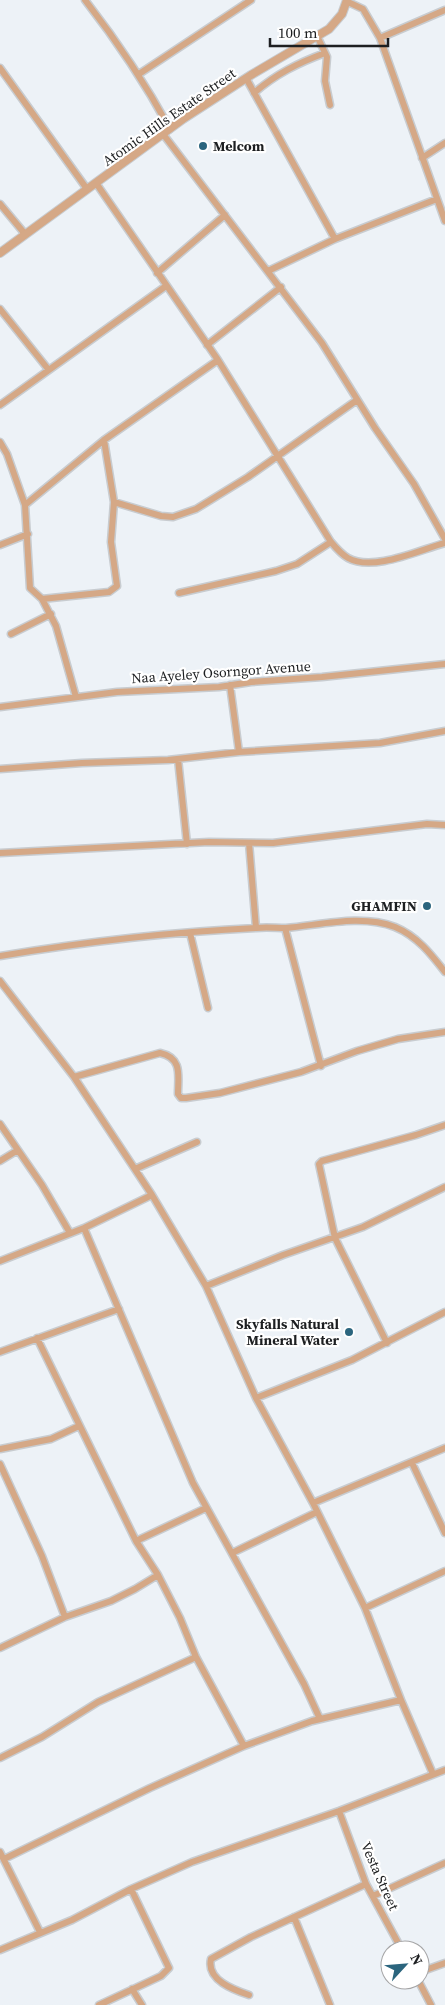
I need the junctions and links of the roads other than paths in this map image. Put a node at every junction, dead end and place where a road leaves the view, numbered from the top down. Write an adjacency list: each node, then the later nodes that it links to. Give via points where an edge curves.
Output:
1 (85, 0): 9 (street, via 114,36)
2 (251, 0): 9 (street)
3 (347, 1): 5 (street, Atomic Hills Estate Street, via 336,23); 6 (street, via 363,10)
4 (445, 10): 6 (street)
5 (317, 36): 7 (street); 10 (street, Atomic Hills Estate Street)
6 (380, 38): 16 (street)
7 (325, 53): 11 (street, via 286,69); 12 (street)
8 (0, 68): 18 (street)
9 (138, 74): 13 (street)
10 (246, 78): 11 (street); 13 (street, Atomic Hills Estate Street)
11 (254, 93): 24 (street)
12 (330, 105)
13 (170, 129): 14 (street, Atomic Hills Estate Street)
14 (163, 134): 17 (street, Atomic Hills Estate Street); 21 (street)
15 (445, 143): 16 (street)
16 (422, 158): 19 (street)
17 (96, 183): 18 (street, Atomic Hills Estate Street); 27 (street)
18 (87, 190): 23 (street, Atomic Hills Estate Street)
19 (437, 199): 22 (street); 24 (street)
20 (0, 204): 23 (street)
21 (225, 214): 26 (street); 27 (street)
22 (445, 221)
23 (24, 234): 25 (street, Atomic Hills Estate Street)
24 (335, 239): 26 (street)
25 (0, 253)
26 (268, 271): 29 (street)
27 (157, 274): 28 (street)
28 (166, 286): 31 (street); 33 (street)
29 (281, 287): 31 (street); 34 (street, via 322,343)
30 (0, 309): 33 (street)
31 (207, 344): 32 (street)
32 (218, 360): 36 (street); 38 (street)
33 (48, 370): 35 (street)
34 (357, 400): 38 (street); 42 (street, via 414,484)
35 (0, 405)
36 (104, 440): 39 (street); 40 (street)
37 (0, 442): 40 (street, via 8,454)
38 (278, 455): 39 (street, via 248,477 184,514 161,516); 43 (street)
39 (114, 502): 47 (street, via 111,542 116,588 109,592)
40 (25, 505): 41 (street)
41 (28, 534): 45 (street); 47 (street, via 29,583)
42 (445, 539)
43 (331, 542): 44 (street, via 340,553 360,562 396,559); 46 (street, via 290,566)
44 (445, 543)
45 (0, 545)
46 (179, 593)
47 (42, 600): 48 (street)
48 (51, 614): 49 (street); 52 (street)
49 (12, 634)
50 (445, 664): 51 (street, Naa Ayeley Osorngor Avenue)
51 (230, 685): 52 (street, Naa Ayeley Osorngor Avenue); 55 (street)
52 (76, 697): 53 (street, Naa Ayeley Osorngor Avenue)
53 (0, 707)
54 (445, 731): 55 (street, via 380,743)
55 (239, 752): 56 (street)
56 (178, 759): 57 (street); 60 (street)
57 (0, 769)
58 (445, 825): 59 (street, via 427,824 273,843)
59 (249, 843): 60 (street); 62 (street)
60 (186, 844): 61 (street)
61 (0, 853)
62 (256, 928): 63 (street); 64 (street)
63 (285, 928): 66 (street, via 379,923 415,939); 70 (street)
64 (190, 933): 65 (street); 68 (street)
65 (0, 956)
66 (445, 972)
67 (0, 981): 71 (street)
68 (208, 1008)
69 (445, 1032): 70 (street, via 378,1044)
70 (321, 1066): 71 (street, via 186,1098 178,1094 177,1064 171,1057 160,1054)
71 (74, 1078): 77 (street)
72 (0, 1124): 75 (street)
73 (445, 1125): 82 (street, via 320,1162)
74 (196, 1142): 77 (street)
75 (18, 1150): 76 (street); 81 (street)
76 (0, 1161)
77 (135, 1169): 79 (street)
78 (445, 1187): 82 (street)
79 (152, 1195): 80 (street); 84 (street)
80 (84, 1228): 81 (street); 85 (street)
81 (70, 1233): 83 (street)
82 (335, 1238): 84 (street); 88 (street)
83 (0, 1261)
84 (206, 1286): 90 (street)
85 (119, 1309): 87 (street); 97 (street)
86 (445, 1312): 88 (street)
87 (37, 1338): 89 (street); 91 (street)
88 (387, 1343): 90 (street)
89 (0, 1352)
90 (256, 1398): 96 (street)
91 (79, 1426): 93 (street, via 51,1439); 100 (street)
92 (445, 1448): 94 (street)
93 (0, 1449)
94 (412, 1463): 96 (street); 99 (street)
95 (0, 1464): 105 (street, via 42,1556)
96 (313, 1502): 98 (street)
97 (206, 1508): 100 (street); 101 (street)
98 (317, 1512): 101 (street); 104 (street)
99 (445, 1533)
100 (136, 1541): 103 (street)
101 (232, 1553): 109 (street)
102 (445, 1571): 104 (street)
103 (158, 1574): 105 (street, via 111,1601); 107 (street)
104 (365, 1608): 108 (street)
105 (65, 1617): 106 (street)
106 (0, 1648)
107 (196, 1657): 110 (street); 111 (street, via 98,1702)
108 (401, 1700): 109 (street); 113 (street)
109 (320, 1719): 110 (street)
110 (244, 1746): 116 (street)
111 (0, 1758)
112 (445, 1770): 113 (street)
113 (434, 1774): 114 (street)
114 (339, 1811): 118 (street, Vesta Street); 119 (street, via 192,1862)
115 (0, 1852): 116 (street)
116 (4, 1859): 122 (street)
117 (445, 1863): 120 (street)
118 (366, 1884): 120 (street, Vesta Street); 121 (street)
119 (131, 1888): 122 (street, via 72,1920); 127 (street, via 170,1968 161,1976)
120 (373, 1896): 123 (street, Vesta Street)
121 (294, 1916): 129 (street, via 211,1959 211,1966 222,1983); 130 (street)
122 (40, 1932): 124 (street)
123 (397, 1940)
124 (0, 1950)
125 (445, 1963): 126 (street)
126 (430, 1968)
127 (132, 1989): 131 (street); 132 (street)
128 (423, 1990): 133 (street)
129 (249, 1995)
130 (327, 2003)
131 (99, 2005)
132 (142, 2005)
133 (431, 2005)

